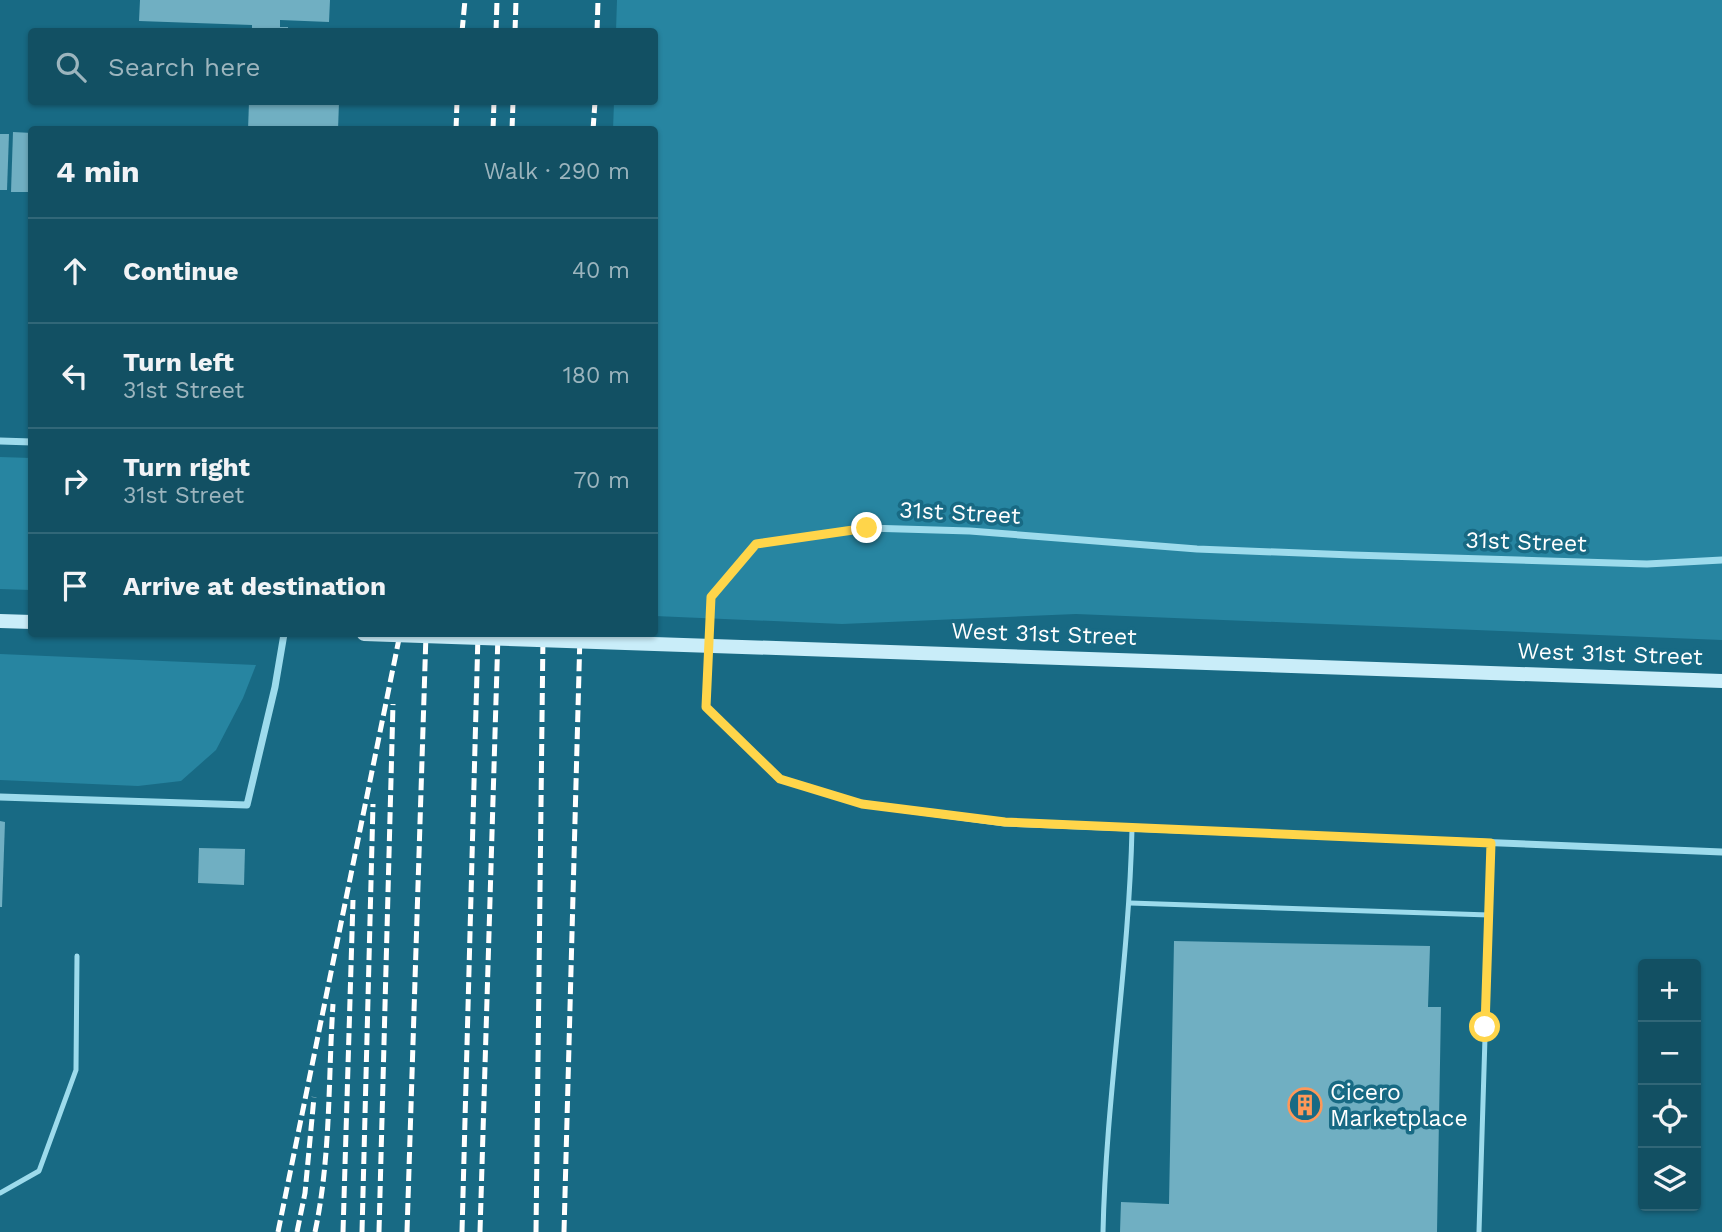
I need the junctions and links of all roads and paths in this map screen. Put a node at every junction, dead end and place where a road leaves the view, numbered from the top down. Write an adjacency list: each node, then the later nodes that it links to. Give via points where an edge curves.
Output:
1 (0, 442): 2 (street)
2 (28, 442)
3 (1722, 560): 10 (street, 31st Street, via 1647,564 1339,555 867,528 756,544 711,597 706,707 780,779 862,804 1005,822)
4 (0, 621): 5 (main road)
5 (28, 622)
6 (283, 637): 9 (street, via 247,805)
7 (451, 637): 8 (main road, West 31st Street, bridge)
8 (1722, 681)
9 (0, 797)
10 (1132, 829): 11 (street, 31st Street); 13 (lane)
11 (1491, 843): 12 (street, 31st Street); 14 (lane)
12 (1722, 852)
13 (1130, 903): 14 (lane); 17 (lane, via 1104,1173)
14 (1489, 915): 18 (lane)
15 (77, 956): 16 (lane, via 76,1070 38,1171)
16 (0, 1193)
17 (1103, 1232)
18 (1479, 1232)

